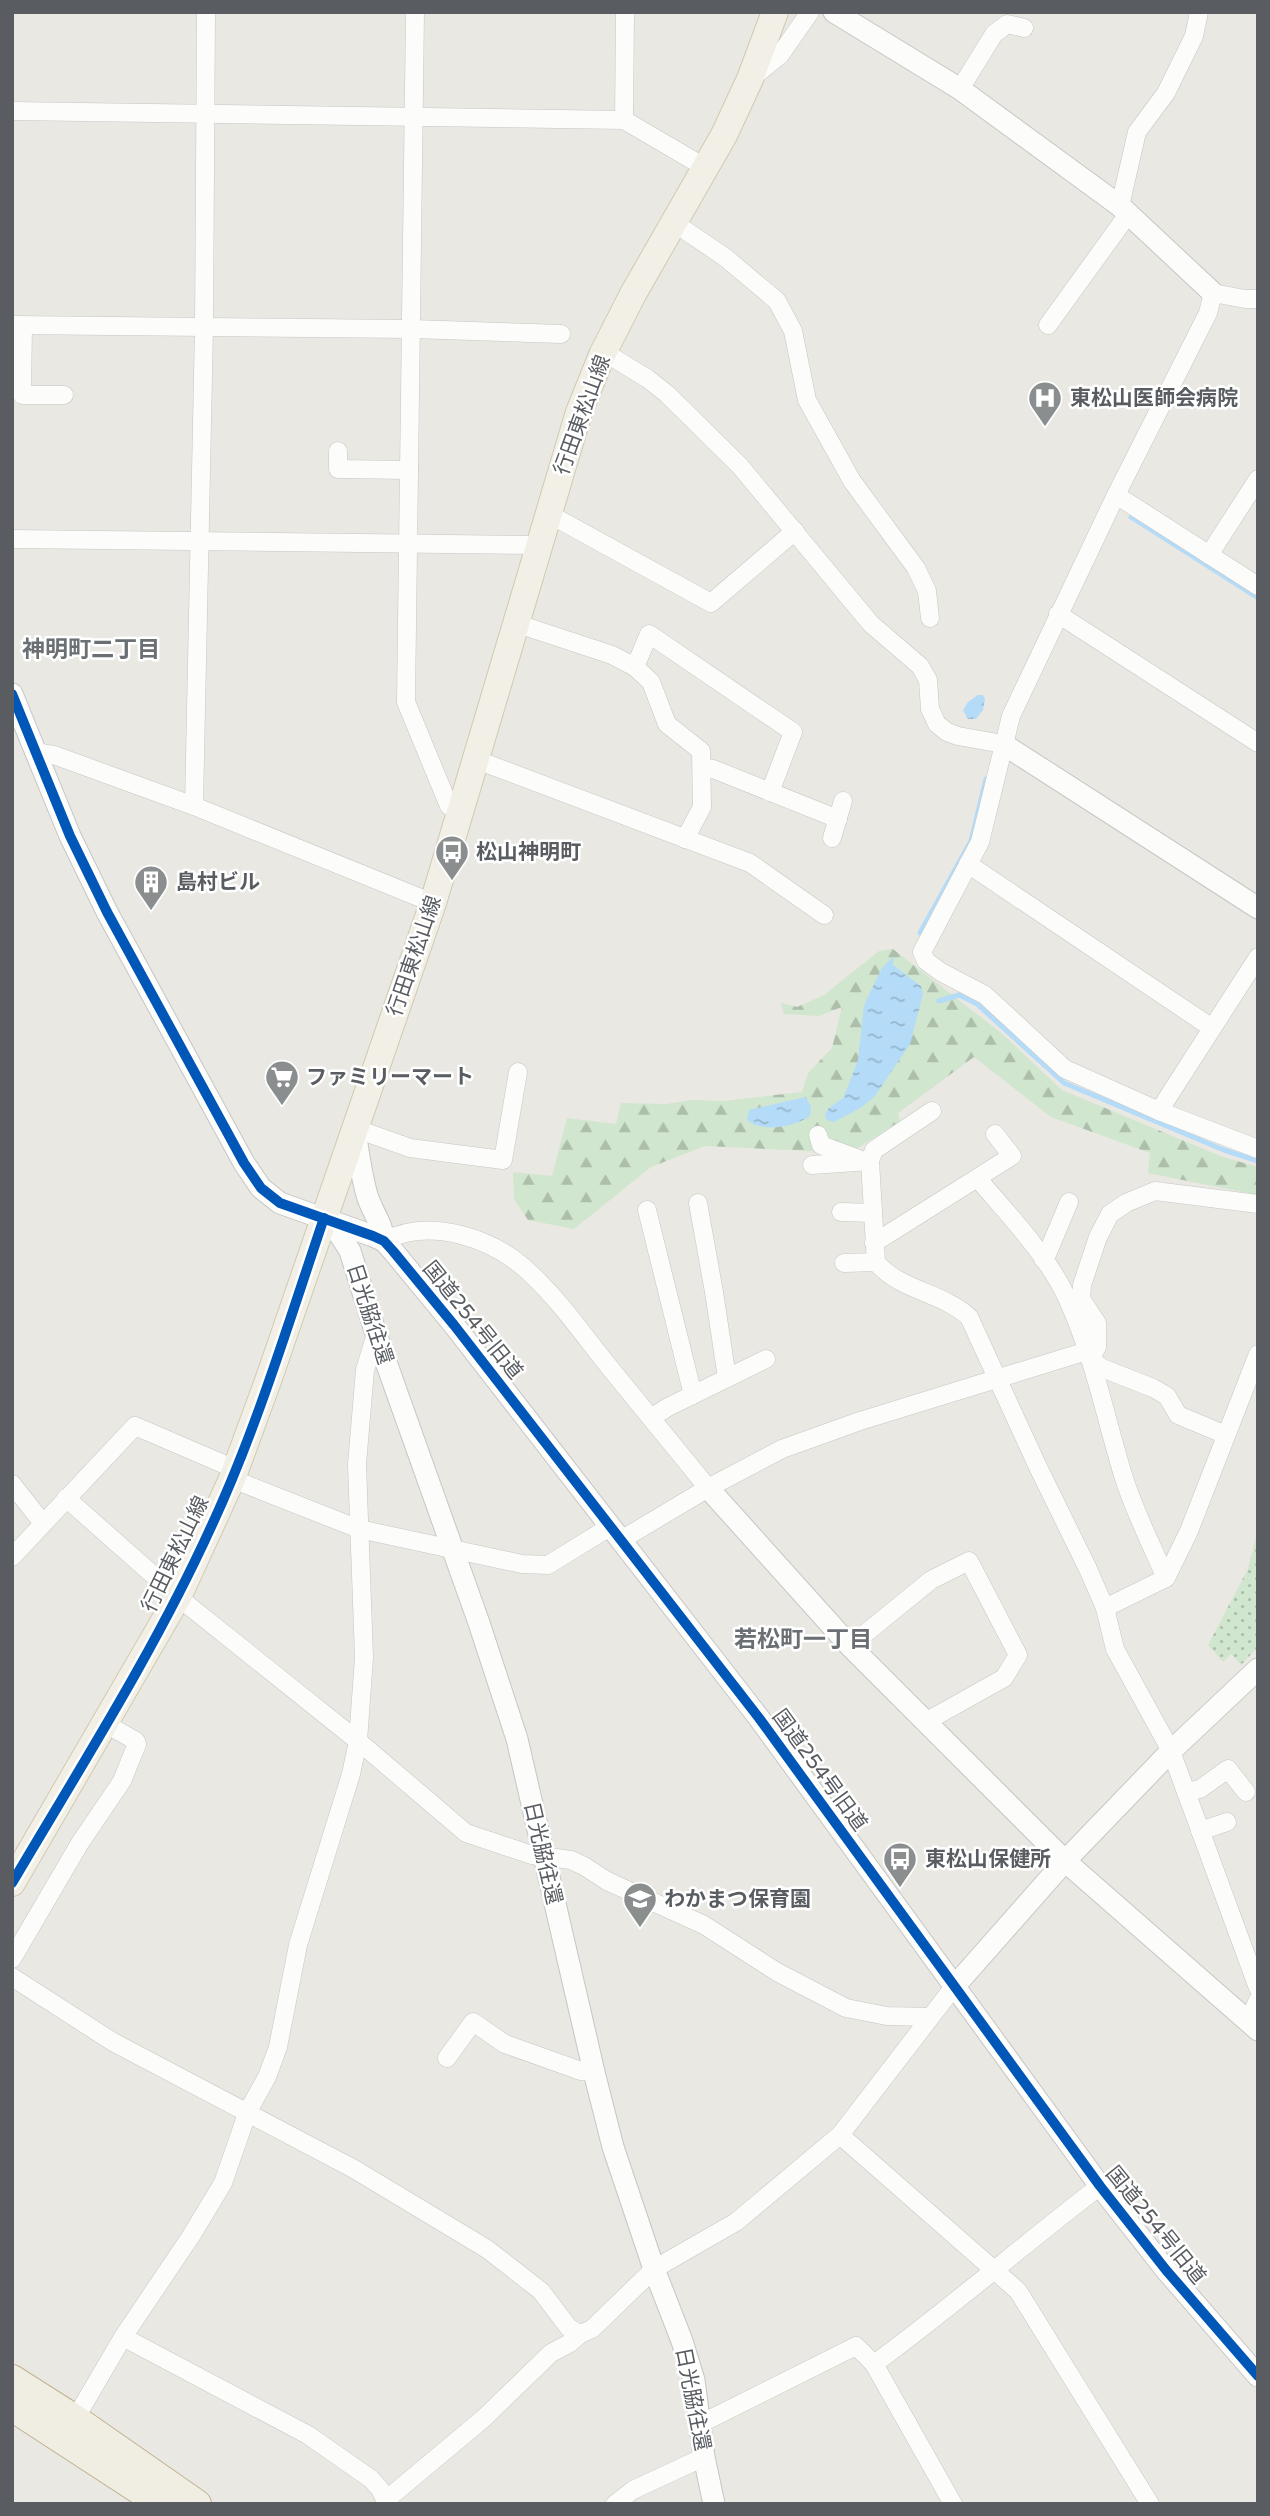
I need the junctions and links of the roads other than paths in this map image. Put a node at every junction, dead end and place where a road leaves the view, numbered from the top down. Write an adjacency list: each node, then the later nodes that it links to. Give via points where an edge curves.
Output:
1 (206, 12): 12 (street)
2 (415, 12): 13 (street)
3 (625, 12): 14 (street)
4 (775, 12): 9 (main road, 行田東松山線)
5 (810, 12): 9 (street, via 780,55)
6 (834, 12): 10 (street)
7 (1199, 12): 16 (street, via 1194,36 1166,93 1137,132)
8 (1024, 28): 10 (street, via 1007,24 994,34)
9 (750, 79): 15 (main road, 行田東松山線)
10 (960, 89): 16 (street)
11 (12, 111): 12 (street)
12 (206, 114): 13 (street); 22 (street)
13 (413, 117): 14 (street); 23 (street)
14 (624, 120): 15 (street)
15 (706, 167): 17 (main road, 行田東松山線)
16 (1124, 210): 18 (street); 21 (street)
17 (673, 222): 25 (main road, 行田東松山線); 40 (street, via 777,301 793,331 807,400 852,481 916,568 927,591)
18 (1213, 293): 19 (street); 30 (street, via 1208,313)
19 (1258, 299)
20 (17, 325): 22 (street); 26 (street, via 22,395)
21 (1048, 325)
22 (204, 328): 23 (street); 34 (street)
23 (412, 329): 24 (street); 28 (street)
24 (561, 334)
25 (604, 352): 31 (main road, 行田東松山線, via 579,412); 32 (street, via 667,394 740,466)
26 (64, 395)
27 (338, 452): 28 (street, via 338,469)
28 (410, 470): 35 (street)
29 (1258, 479): 37 (street)
30 (1116, 495): 37 (street); 39 (street)
31 (549, 514): 32 (street, via 711,603); 36 (main road, 行田東松山線)
32 (795, 531): 45 (street, via 871,624 920,666 928,680 930,709 937,724 958,736)
33 (12, 539): 34 (street)
34 (199, 540): 35 (street); 51 (street)
35 (408, 544): 36 (street); 52 (street, via 406,702 449,806)
36 (540, 545): 41 (main road, 行田東松山線)
37 (1209, 555): 38 (street)
38 (1258, 586)
39 (1058, 614): 44 (street); 45 (street, via 1011,716)
40 (930, 618)
41 (517, 624): 42 (street); 47 (main road, 行田東松山線)
42 (635, 667): 48 (street, via 651,682 667,724 701,751); 49 (street, via 649,634 793,732)
43 (15, 707): 46 (street, 国道254号旧道)
44 (1258, 743)
45 (1003, 744): 56 (street, via 980,842); 58 (street)
46 (37, 752): 51 (street); 78 (street, 国道254号旧道, via 107,912 244,1163 261,1188 280,1203)
47 (477, 760): 52 (main road, 行田東松山線); 55 (street)
48 (702, 768): 49 (street); 55 (street, via 702,807)
49 (770, 792): 53 (street)
50 (844, 801): 53 (street)
51 (194, 806): 57 (street)
52 (461, 811): 57 (main road, 行田東松山線)
53 (838, 819): 54 (street)
54 (832, 838)
55 (685, 839): 59 (street, via 750,863)
56 (968, 864): 61 (street); 64 (street, via 923,947 926,961 985,995 1065,1069)
57 (433, 903): 65 (main road, 行田東松山線)
58 (1258, 908)
59 (824, 915)
60 (1258, 957): 61 (street)
61 (1212, 1028): 64 (street)
62 (518, 1072): 65 (street, via 503,1160 410,1148)
63 (932, 1111): 69 (street, via 874,1150)
64 (1159, 1111): 68 (street)
65 (354, 1128): 78 (main road, 行田東松山線); 79 (street, via 365,1188)
66 (995, 1134): 71 (street, via 1012,1156)
67 (818, 1135): 69 (street, via 821,1145)
68 (1258, 1149)
69 (867, 1161): 70 (street); 77 (street)
70 (812, 1165)
71 (978, 1179): 80 (street); 81 (street)
72 (1069, 1202): 81 (street)
73 (698, 1203): 87 (street)
74 (1258, 1205): 85 (street, via 1155,1191 1110,1214 1082,1285 1081,1298 1097,1323 1097,1347)
75 (647, 1210): 89 (street)
76 (841, 1212): 77 (street)
77 (873, 1213): 80 (street)
78 (324, 1218): 79 (street, 国道254号旧道); 83 (street, 日光脇往還, via 350,1251); 92 (main road, 行田東松山線)
79 (384, 1241): 90 (street, via 401,1232 436,1230 470,1238 513,1260 531,1273); 98 (street, 国道254号旧道)
80 (875, 1252): 82 (street); 88 (street, via 897,1279 969,1317)
81 (1043, 1259): 85 (street, via 1066,1296)
82 (844, 1263)
83 (376, 1334): 97 (street, via 365,1370 358,1451); 99 (street, 日光脇往還)
84 (1258, 1354): 91 (street)
85 (1088, 1355): 88 (street); 91 (street, via 1102,1368 1167,1396 1178,1415); 101 (street, via 1124,1478)
86 (766, 1359): 87 (street)
87 (727, 1378): 89 (street)
88 (998, 1379): 94 (street, via 782,1449); 103 (street)
89 (693, 1395): 90 (street)
90 (651, 1418): 94 (street)
91 (1226, 1435): 101 (street)
92 (233, 1474): 95 (street, via 135,1426); 97 (street); 102 (main road, 行田東松山線)
93 (12, 1484): 96 (street)
94 (708, 1488): 98 (street); 104 (street)
95 (66, 1498): 96 (street); 102 (street)
96 (42, 1522): 100 (street)
97 (359, 1529): 99 (street); 108 (street, via 364,1657)
98 (616, 1533): 99 (street, via 548,1565); 119 (street, 国道254号旧道, via 759,1718)
99 (453, 1549): 114 (street, 日光脇往還, via 517,1739)
100 (12, 1557)
101 (1166, 1578): 103 (street)
102 (178, 1597): 107 (main road, 行田東松山線); 108 (street)
103 (1105, 1608): 109 (street, via 1115,1649)
104 (850, 1646): 106 (street); 106 (street, via 931,1580 968,1561 1018,1655 1004,1678)
105 (1258, 1669): 109 (street)
106 (927, 1721): 115 (street)
107 (106, 1724): 116 (main road, 行田東松山線); 117 (street, via 137,1744 122,1782)
108 (358, 1741): 114 (street, via 466,1833); 126 (street, via 298,1945 278,2047)
109 (1171, 1751): 110 (street); 115 (street)
110 (1186, 1791): 111 (street, via 1200,1789 1228,1769); 113 (street)
111 (1246, 1792)
112 (1227, 1822): 113 (street)
113 (1200, 1831): 120 (street)
114 (544, 1857): 122 (street, via 570,1860 704,1925 777,1972 846,2008 887,2016); 125 (street, 日光脇往還)
115 (1065, 1861): 119 (street); 123 (street)
116 (12, 1883)
117 (12, 1959)
118 (12, 1977): 126 (street, via 113,2042)
119 (953, 1987): 122 (street); 128 (street, 国道254号旧道)
120 (1258, 1988)
121 (1258, 2000): 123 (street)
122 (930, 2017): 127 (street)
123 (1253, 2025)
124 (447, 2058): 125 (street, via 473,2022 505,2044)
125 (594, 2072): 129 (street, 日光脇往還, via 613,2147)
126 (248, 2111): 131 (street, via 486,2249 541,2291 569,2328); 132 (street, via 223,2183)
127 (841, 2135): 129 (street, via 736,2222); 130 (street)
128 (1100, 2186): 130 (street); 134 (street, 国道254号旧道)
129 (654, 2269): 131 (street, via 592,2329); 138 (street, 日光脇往還, via 694,2380)
130 (995, 2271): 133 (street); 146 (street, via 1018,2291)
131 (580, 2334): 140 (street, via 551,2353)
132 (123, 2337): 137 (street); 140 (street, via 308,2435 371,2479)
133 (874, 2364): 138 (street, via 856,2346); 145 (street)
134 (1258, 2376)
135 (12, 2379): 137 (highway)
136 (12, 2407): 141 (highway)
137 (75, 2419): 142 (highway)
138 (700, 2424): 139 (street, 日光脇往還)
139 (704, 2457): 143 (street, via 633,2490); 144 (street, 日光脇往還)
140 (387, 2502)
141 (161, 2504)
142 (197, 2504)
143 (615, 2504)
144 (714, 2504)
145 (953, 2504)
146 (1150, 2504)

